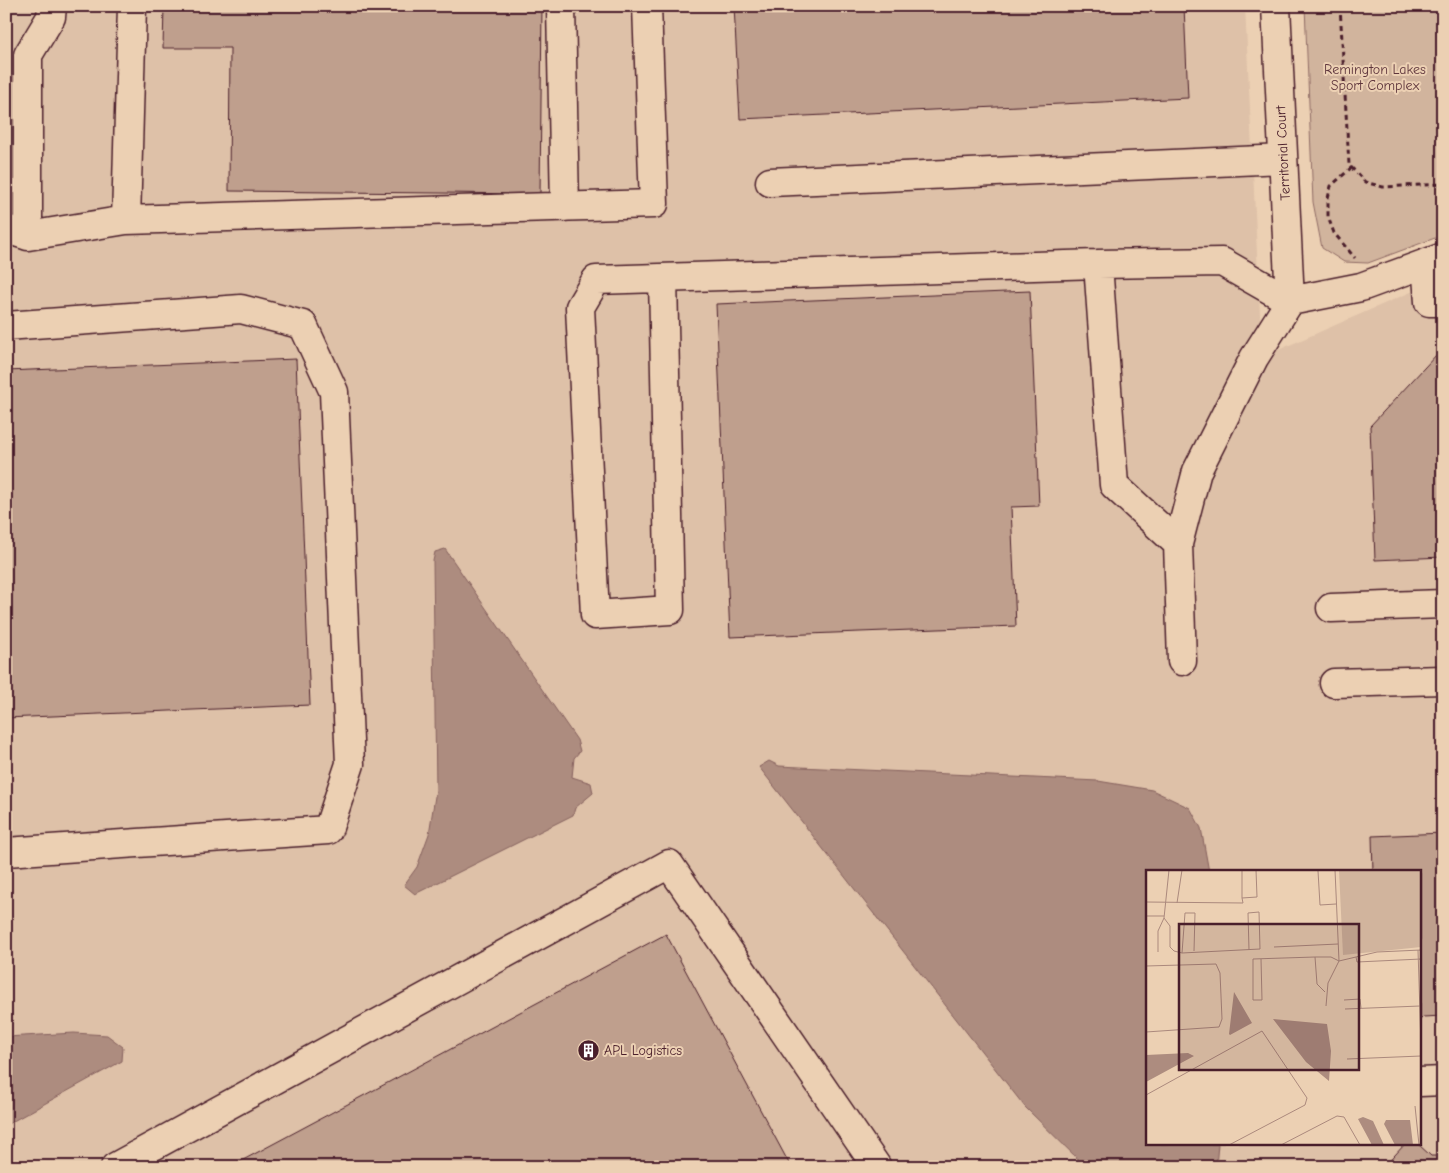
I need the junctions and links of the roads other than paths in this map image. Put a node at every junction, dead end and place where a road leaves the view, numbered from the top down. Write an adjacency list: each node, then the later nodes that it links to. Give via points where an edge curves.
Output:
1 (52, 6): 10 (street, via 51,17 28,55)
2 (132, 6): 9 (street)
3 (561, 6): 8 (street)
4 (646, 6): 8 (street, via 654,204)
5 (1276, 6): 6 (street, Territorial Court)
6 (1283, 159): 7 (street); 14 (street, Territorial Court)
7 (770, 182)
8 (565, 207): 9 (street)
9 (126, 220): 10 (street)
10 (17, 232)
11 (1434, 260): 14 (street, via 1362,287); 15 (street, via 1429,302)
12 (1098, 264): 13 (street); 14 (street, via 1222,262); 17 (street, via 1114,485)
13 (664, 278): 13 (street, via 670,610 595,615 580,307 596,280)
14 (1290, 301): 17 (street, via 1254,358 1197,471)
15 (1443, 302)
16 (6, 326): 23 (street, via 242,309 302,325 334,392 350,764 328,830)
17 (1178, 544): 20 (street)
18 (1443, 604): 19 (street)
19 (1331, 608)
20 (1182, 661)
21 (1443, 680): 22 (street)
22 (1334, 683)
23 (6, 852)
24 (1443, 1081): 25 (street)
25 (1422, 1082)
26 (114, 1167): 27 (street, via 669,864)
27 (876, 1167)

